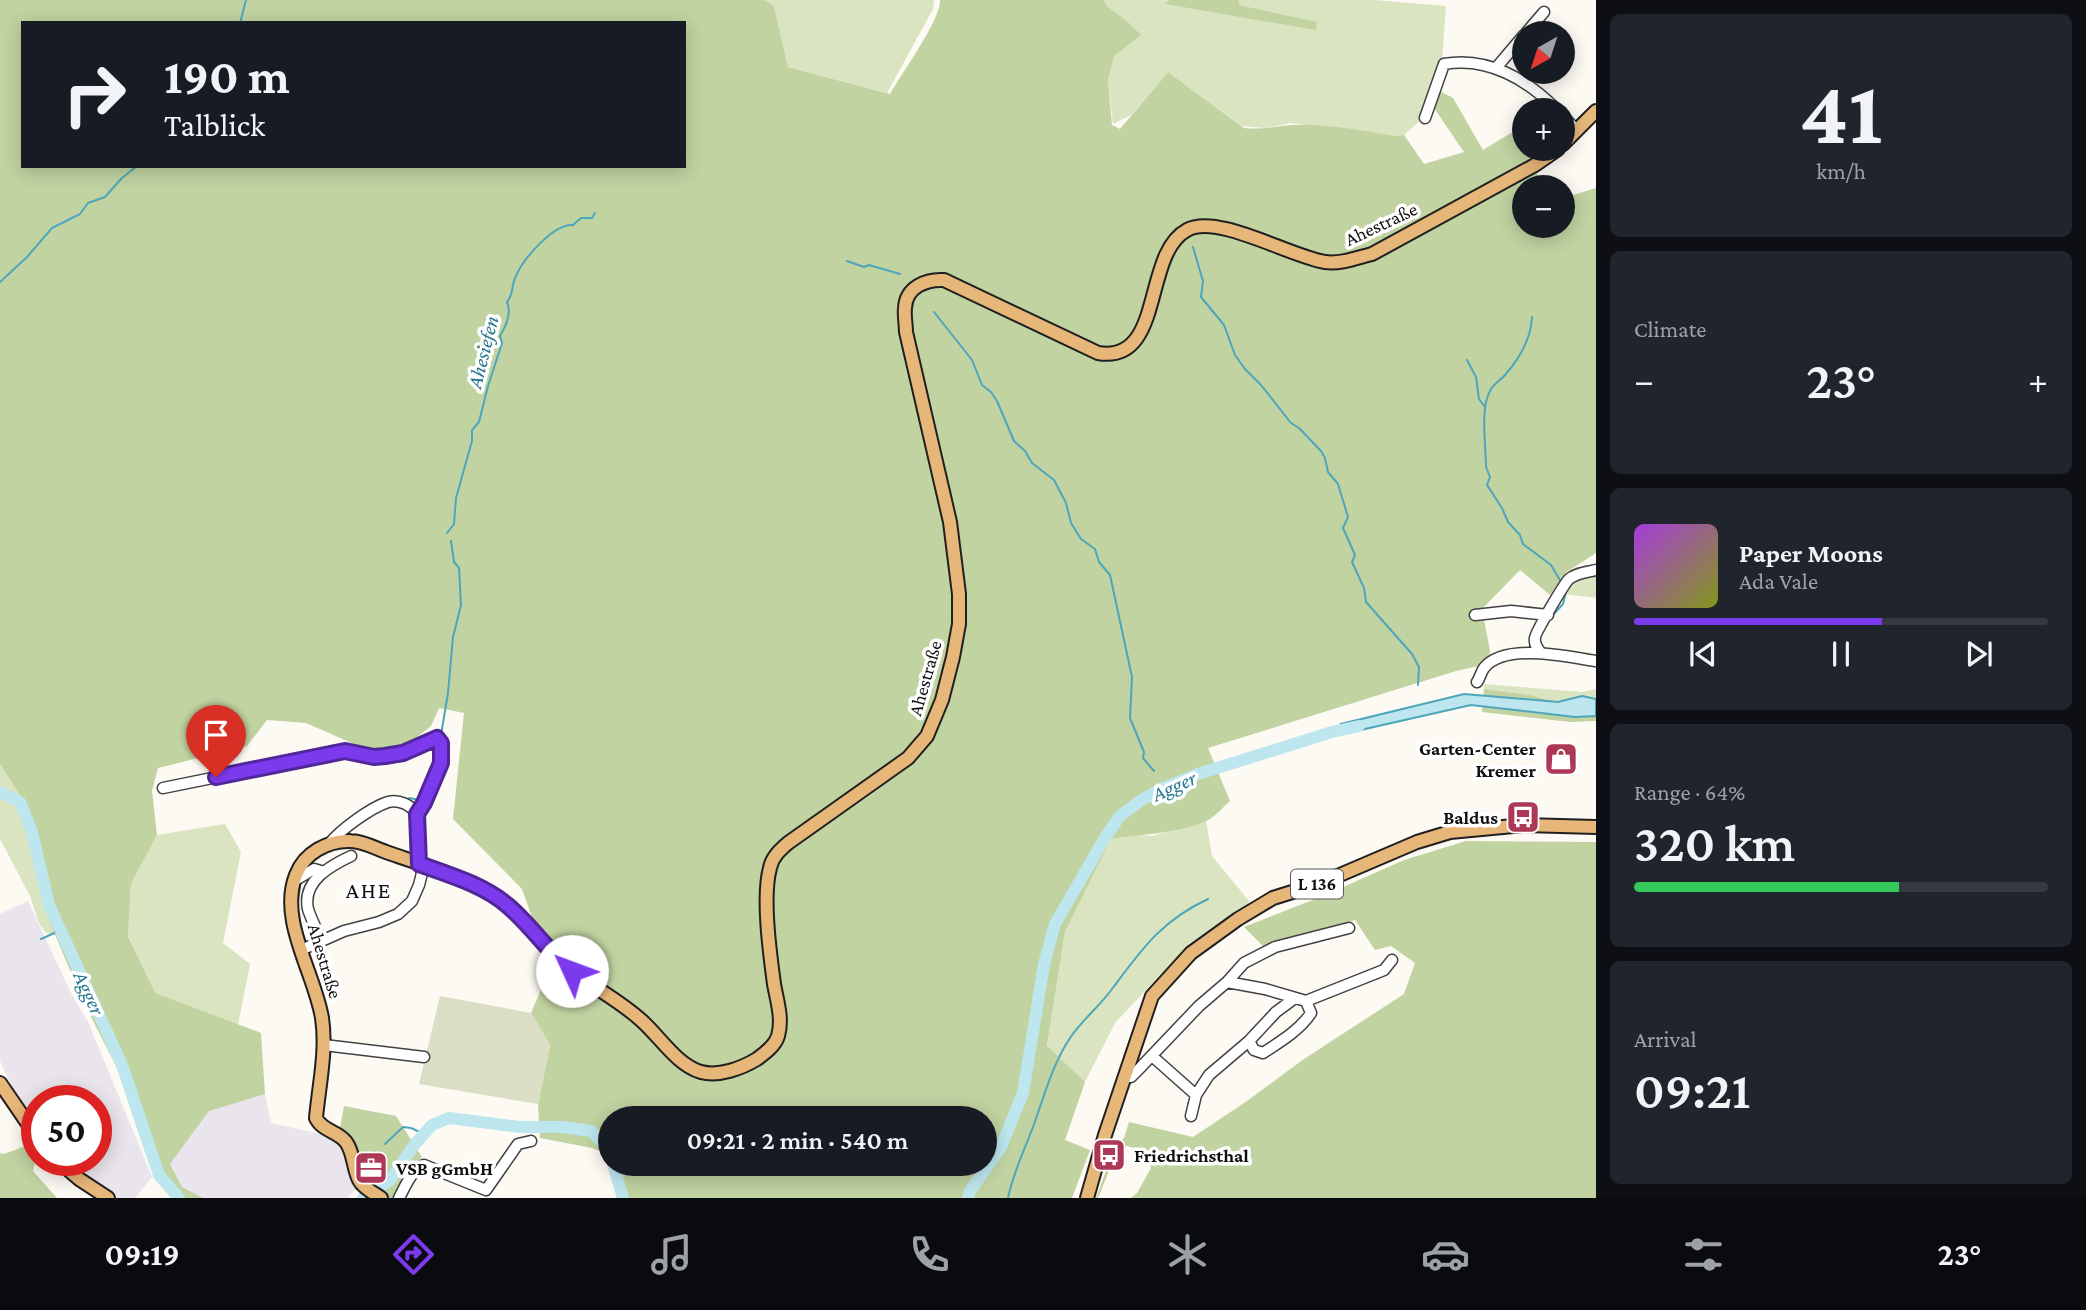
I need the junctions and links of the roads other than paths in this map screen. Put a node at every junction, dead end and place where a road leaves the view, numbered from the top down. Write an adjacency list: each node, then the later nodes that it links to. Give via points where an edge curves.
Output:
1 (1544, 12): 2 (street)
2 (1536, 21)
3 (1512, 49): 4 (street)
4 (1496, 68): 5 (street); 7 (street, via 1458,61 1444,64)
5 (1546, 98)
6 (1596, 111): 8 (main road)
7 (1425, 118)
8 (1577, 131)
9 (1541, 161): 21 (main road, Ahestraße, via 1372,254 1345,262 1325,262 1228,230 1188,229 1169,250 1136,341 1121,352 1098,353 944,280 929,279 915,288 905,308 906,332 951,534 959,594 953,657 927,736 908,758 776,854 768,896 770,956 780,1020 777,1038 755,1060 718,1072 702,1072 681,1061 622,1003 561,962 498,898)
10 (1596, 570): 12 (street, via 1570,579)
11 (1475, 615): 12 (street, via 1511,611)
12 (1548, 615): 13 (street, via 1535,634)
13 (1541, 653): 14 (street); 15 (street, via 1492,661)
14 (1596, 661)
15 (1477, 682)
16 (163, 788): 17 (street, via 334,752 374,757 403,753 437,738 441,763)
17 (417, 814): 19 (street, via 412,806 389,802 355,821); 21 (street)
18 (1596, 827): 35 (main road, L 136, via 1524,825 1450,832 1273,898 1191,953 1152,996)
19 (329, 844): 21 (main road, Ahestraße, via 353,841); 23 (main road, via 309,856)
20 (351, 856): 22 (street)
21 (419, 864): 25 (street, via 419,885 412,901 398,914)
22 (324, 872): 23 (street, via 314,869); 25 (street, via 312,882 307,897)
23 (294, 881): 26 (main road, Ahestraße, via 292,911)
24 (1349, 928): 28 (street, via 1275,947 1244,963)
25 (321, 940): 26 (street)
26 (301, 950): 32 (main road, Ahestraße, via 316,990)
27 (1392, 960): 30 (street, via 1384,970)
28 (1227, 982): 29 (street); 33 (street)
29 (1294, 998): 30 (street); 31 (street)
30 (1306, 1001): 31 (street, via 1311,1013 1277,1044 1264,1053 1254,1050)
31 (1249, 1041): 37 (street, via 1209,1075)
32 (324, 1045): 34 (street); 43 (main road, Ahestraße, via 316,1118 344,1140 359,1180)
33 (1153, 1056): 35 (street, via 1131,1077); 37 (street)
34 (424, 1057)
35 (1126, 1076): 45 (main road, L 136)
36 (0, 1083): 38 (main road)
37 (1196, 1095): 39 (street)
38 (21, 1114)
39 (1191, 1116)
40 (531, 1140): 44 (street, via 519,1144 486,1190 425,1165 412,1175)
41 (76, 1176): 42 (main road)
42 (108, 1198)
43 (381, 1198)
44 (399, 1198)
45 (1087, 1198)

